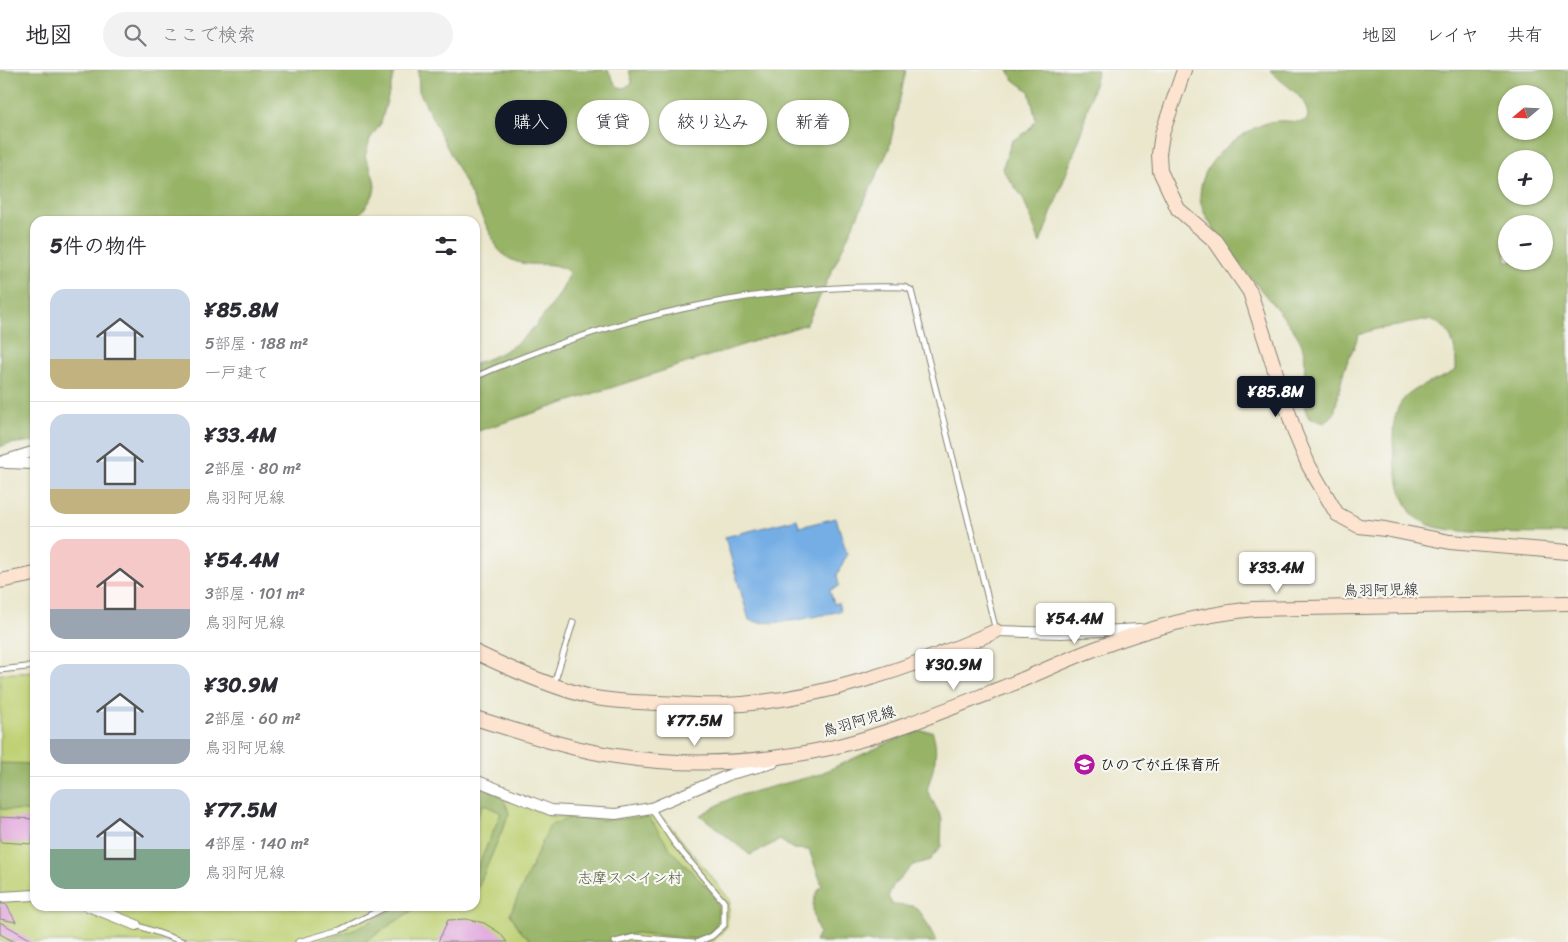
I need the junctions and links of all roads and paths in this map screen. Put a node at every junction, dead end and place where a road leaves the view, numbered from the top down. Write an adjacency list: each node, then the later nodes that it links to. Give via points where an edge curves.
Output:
1 (1184, 70): 6 (street, via 1162,134 1160,171 1178,209 1215,241 1250,292 1295,433 1309,466 1337,514 1359,526 1450,542)
2 (480, 375): 12 (lane, via 580,338 726,300 822,287 904,287 911,290)
3 (30, 453): 4 (street)
4 (0, 462): 5 (street)
5 (30, 464)
6 (1568, 552)
7 (30, 575): 8 (street)
8 (0, 581)
9 (1568, 603): 11 (street, 鳥羽阿児線, via 1253,609 1210,614)
10 (574, 622): 16 (lane)
11 (1153, 628): 12 (street); 18 (street, 鳥羽阿児線, via 914,722)
12 (996, 631): 16 (street, via 959,648 844,686 752,702 724,705 624,701 592,697)
13 (480, 654): 16 (street)
14 (30, 667): 15 (lane)
15 (0, 670)
16 (553, 684)
17 (480, 719): 18 (street, 鳥羽阿児線, via 615,756 669,761 738,761)
18 (830, 748): 20 (street, via 731,774)
19 (480, 783): 20 (street, via 551,810 607,814)
20 (651, 808): 30 (lane, via 674,844 724,902 724,925 712,936)
21 (30, 895): 22 (street)
22 (0, 897)
23 (101, 911): 25 (street)
24 (378, 911): 27 (lane, via 340,930)
25 (136, 925): 26 (lane)
26 (184, 942)
27 (298, 942)
28 (615, 942): 29 (lane, via 636,937)
29 (693, 942)
30 (698, 942)

